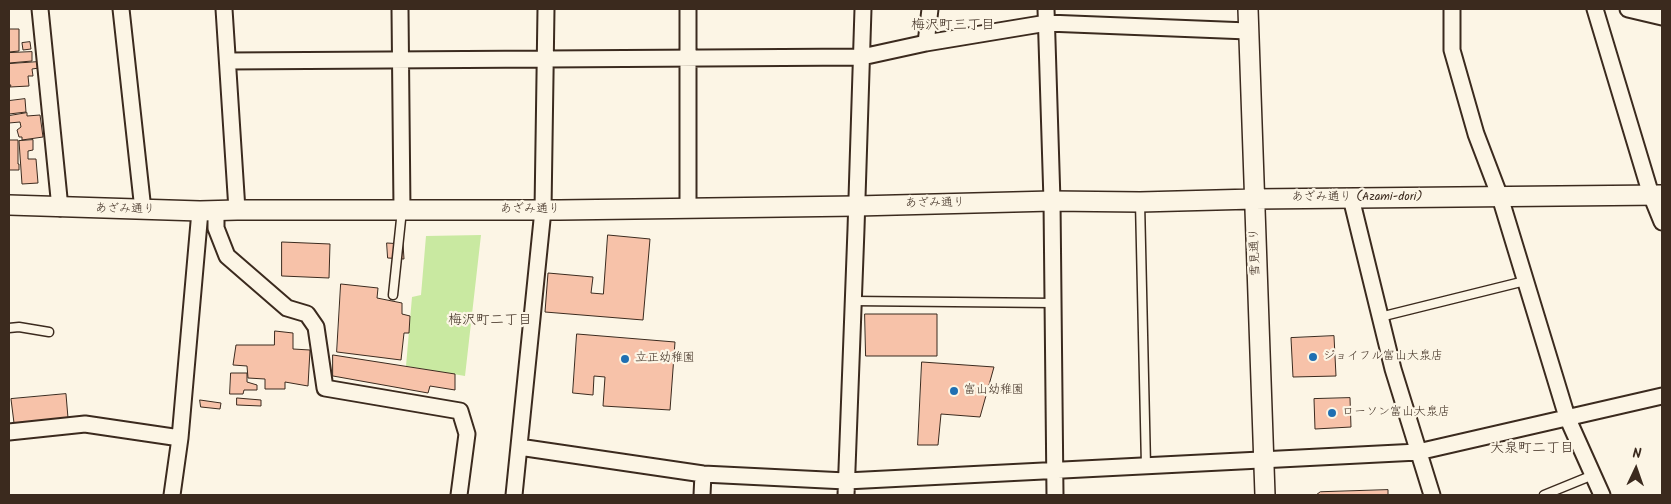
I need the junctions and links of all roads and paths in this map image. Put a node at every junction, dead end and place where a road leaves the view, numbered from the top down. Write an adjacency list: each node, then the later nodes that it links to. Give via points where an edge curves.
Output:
1 (40, 9): 30 (street)
2 (121, 9): 32 (street)
3 (224, 9): 21 (street)
4 (400, 9): 20 (street)
5 (546, 9): 19 (street)
6 (688, 9): 18 (street)
7 (863, 9): 17 (street)
8 (930, 9): 16 (street)
9 (1248, 9): 15 (street, 雪見通り)
10 (1452, 9): 23 (street, via 1452,50 1476,134)
11 (1595, 9): 22 (street)
12 (1628, 9): 14 (street)
13 (1046, 16): 15 (street); 16 (street); 26 (street)
14 (1662, 16)
15 (1248, 31): 25 (street, 雪見通り)
16 (926, 44): 17 (street)
17 (862, 57): 18 (street); 29 (street)
18 (688, 58): 19 (street); 31 (street)
19 (545, 60): 20 (street); 35 (street)
20 (400, 61): 21 (street); 34 (street)
21 (228, 62): 33 (street)
22 (1657, 195): 23 (street, あざみ通り (Azami-dori)); 37 (street)
23 (1500, 197): 24 (street, あざみ通り (Azami-dori)); 38 (street)
24 (1351, 198): 25 (street, あざみ通り (Azami-dori)); 42 (street)
25 (1254, 199): 27 (street, あざみ通り (Azami-dori)); 51 (street, 雪見通り)
26 (1052, 201): 27 (street, あざみ通り (Azami-dori)); 29 (street, あざみ通り); 41 (street)
27 (1140, 202): 52 (lane)
28 (9, 205): 30 (street, あざみ通り)
29 (857, 206): 31 (street, あざみ通り); 40 (street)
30 (60, 208): 32 (street, あざみ通り)
31 (688, 208): 35 (street, あざみ通り)
32 (143, 210): 36 (street, あざみ通り)
33 (237, 210): 34 (street, あざみ通り); 36 (street, あざみ通り)
34 (402, 210): 35 (street, あざみ通り); 39 (lane)
35 (543, 210): 49 (street)
36 (208, 211): 48 (street); 58 (street, via 226,256 287,308 307,314 316,327 324,388 460,412 467,434)
37 (1662, 222)
38 (1524, 281): 42 (lane); 46 (street)
39 (393, 295)
40 (853, 301): 41 (lane); 56 (street)
41 (1053, 303): 53 (street)
42 (1380, 317): 50 (street, via 1392,369)
43 (9, 328): 44 (lane)
44 (48, 332)
45 (1662, 396): 46 (street)
46 (1567, 418): 50 (street); 55 (street)
47 (9, 432): 48 (street, via 85,424)
48 (180, 438): 57 (street)
49 (519, 447): 54 (street); 59 (street)
50 (1418, 452): 51 (street); 63 (street)
51 (1264, 460): 52 (street); 62 (street, 雪見通り)
52 (1146, 466): 53 (street)
53 (1055, 470): 56 (street); 61 (street)
54 (703, 474): 56 (street); 60 (street)
55 (1593, 474): 64 (lane); 65 (street)
56 (846, 488)
57 (172, 495)
58 (459, 495)
59 (514, 495)
60 (702, 495)
61 (1055, 495)
62 (1265, 495)
63 (1432, 495)
64 (1544, 495)
65 (1602, 495)

